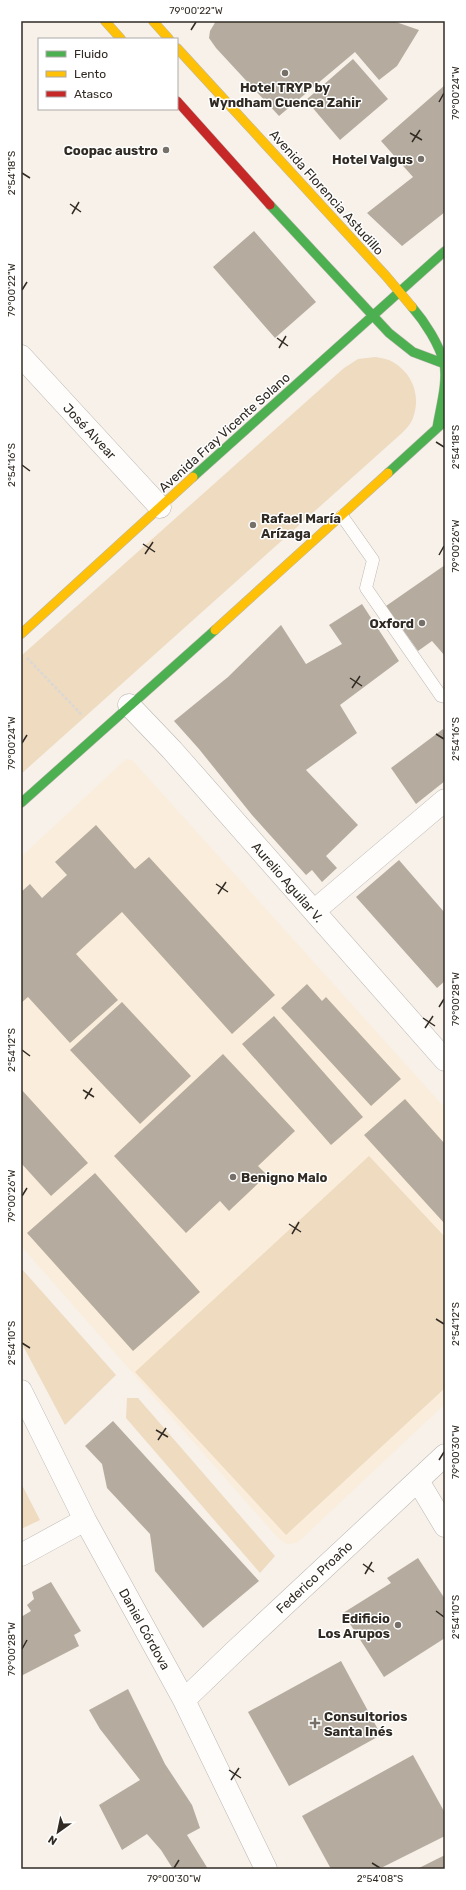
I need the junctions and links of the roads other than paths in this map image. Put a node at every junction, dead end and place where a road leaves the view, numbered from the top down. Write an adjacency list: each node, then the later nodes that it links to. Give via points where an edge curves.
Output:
1 (104, 21): 3 (main road)
2 (153, 21): 4 (main road)
3 (120, 38)
4 (168, 38)
5 (178, 49): 8 (main road, Avenida Florencia Astudillo, via 386,276)
6 (178, 102): 9 (main road)
7 (445, 251): 8 (main road, Avenida Fray Vicente Solano)
8 (398, 293): 9 (main road, Avenida Fray Vicente Solano); 11 (main road, Avenida Florencia Astudillo, via 421,318)
9 (372, 317): 11 (main road, via 418,357); 14 (main road, Avenida Fray Vicente Solano)
10 (21, 356): 14 (street, José Alvear)
11 (444, 364): 13 (main road, Avenida Florencia Astudillo, via 444,390)
12 (445, 421): 13 (main road)
13 (437, 428): 15 (main road)
14 (160, 507): 16 (main road, Avenida Fray Vicente Solano)
15 (342, 516): 17 (lane, via 373,560 366,588 441,696); 18 (main road)
16 (21, 634)
17 (445, 698)
18 (129, 705): 20 (main road); 21 (street, Aurelio Aguilar V.)
19 (445, 800): 21 (street)
20 (21, 802)
21 (314, 911): 22 (street, Aurelio Aguilar V.)
22 (445, 1060)
23 (21, 1391): 26 (street, Daniel Córdova)
24 (445, 1455): 25 (street, Federico Proaño)
25 (418, 1481): 27 (street); 29 (street, Federico Proaño)
26 (85, 1520): 28 (street); 29 (street, Daniel Córdova)
27 (445, 1526)
28 (21, 1555)
29 (184, 1700): 30 (street, Daniel Córdova)
30 (266, 1869)

